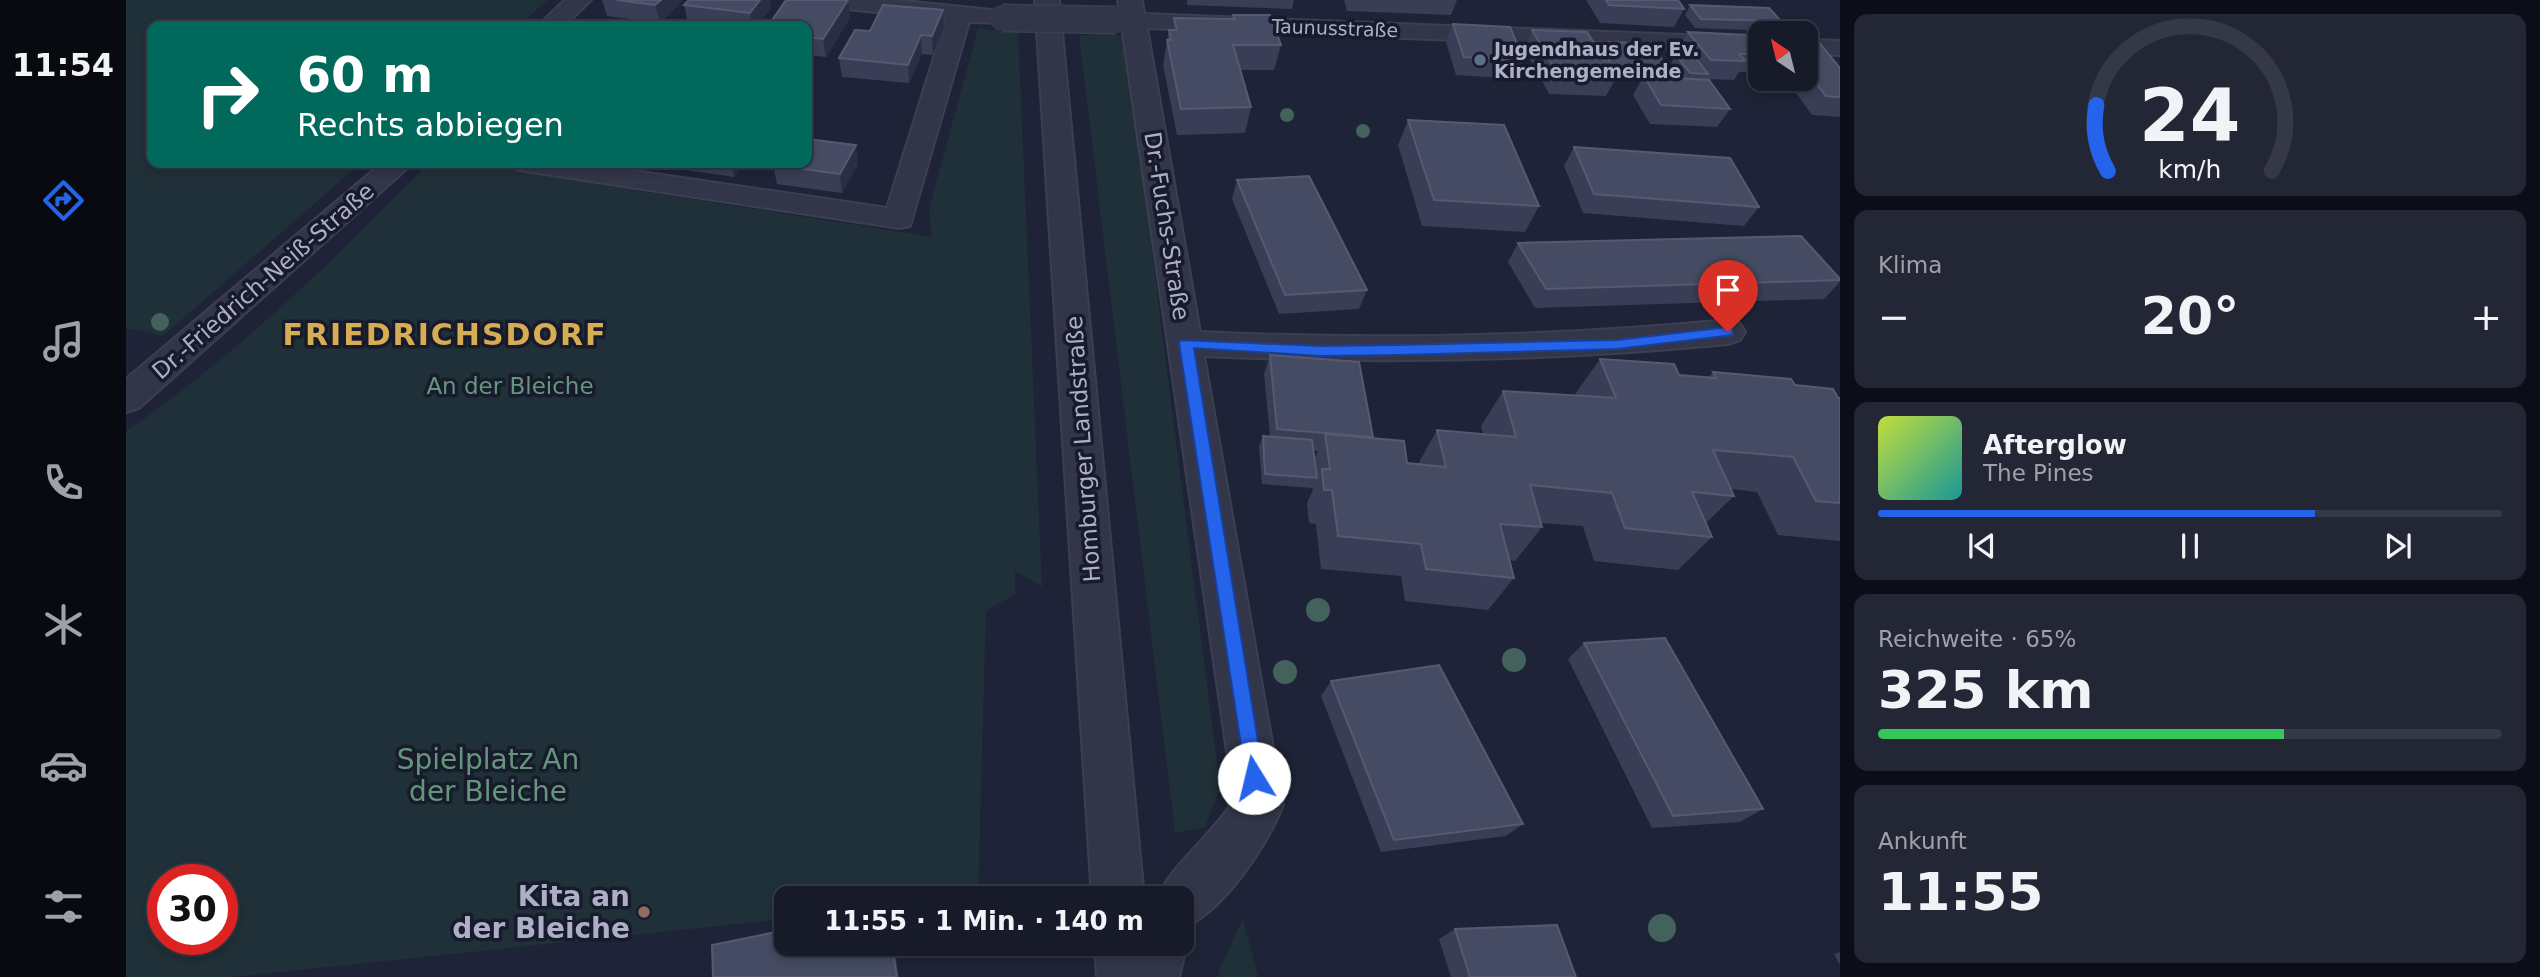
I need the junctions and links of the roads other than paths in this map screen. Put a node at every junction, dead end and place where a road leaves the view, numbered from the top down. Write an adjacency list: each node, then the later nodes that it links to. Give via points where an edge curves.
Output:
1 (579, 0): 6 (street)
2 (826, 0): 5 (street, Taunusstraße)
3 (1047, 0): 15 (street, Homburger Landstraße)
4 (1127, 14): 5 (street, Taunusstraße, bridge); 7 (street, Taunusstraße); 13 (street, Dr.-Fuchs-Straße)
5 (959, 16): 11 (street, via 899,219)
6 (556, 21)
7 (1748, 44)
8 (1818, 47): 9 (street)
9 (1840, 48)
10 (393, 168): 14 (street, Dr.-Friedrich-Neiß-Straße)
11 (558, 168)
12 (1728, 332): 13 (street, via 1617,344 1398,350 1321,351)
13 (1186, 343): 16 (street, Dr.-Fuchs-Straße, via 1259,805 1236,843)
14 (126, 399)
15 (1117, 886)
16 (1194, 889)
17 (1122, 956): 19 (street)
18 (1158, 956): 20 (street)
19 (1124, 977)
20 (1152, 977)

